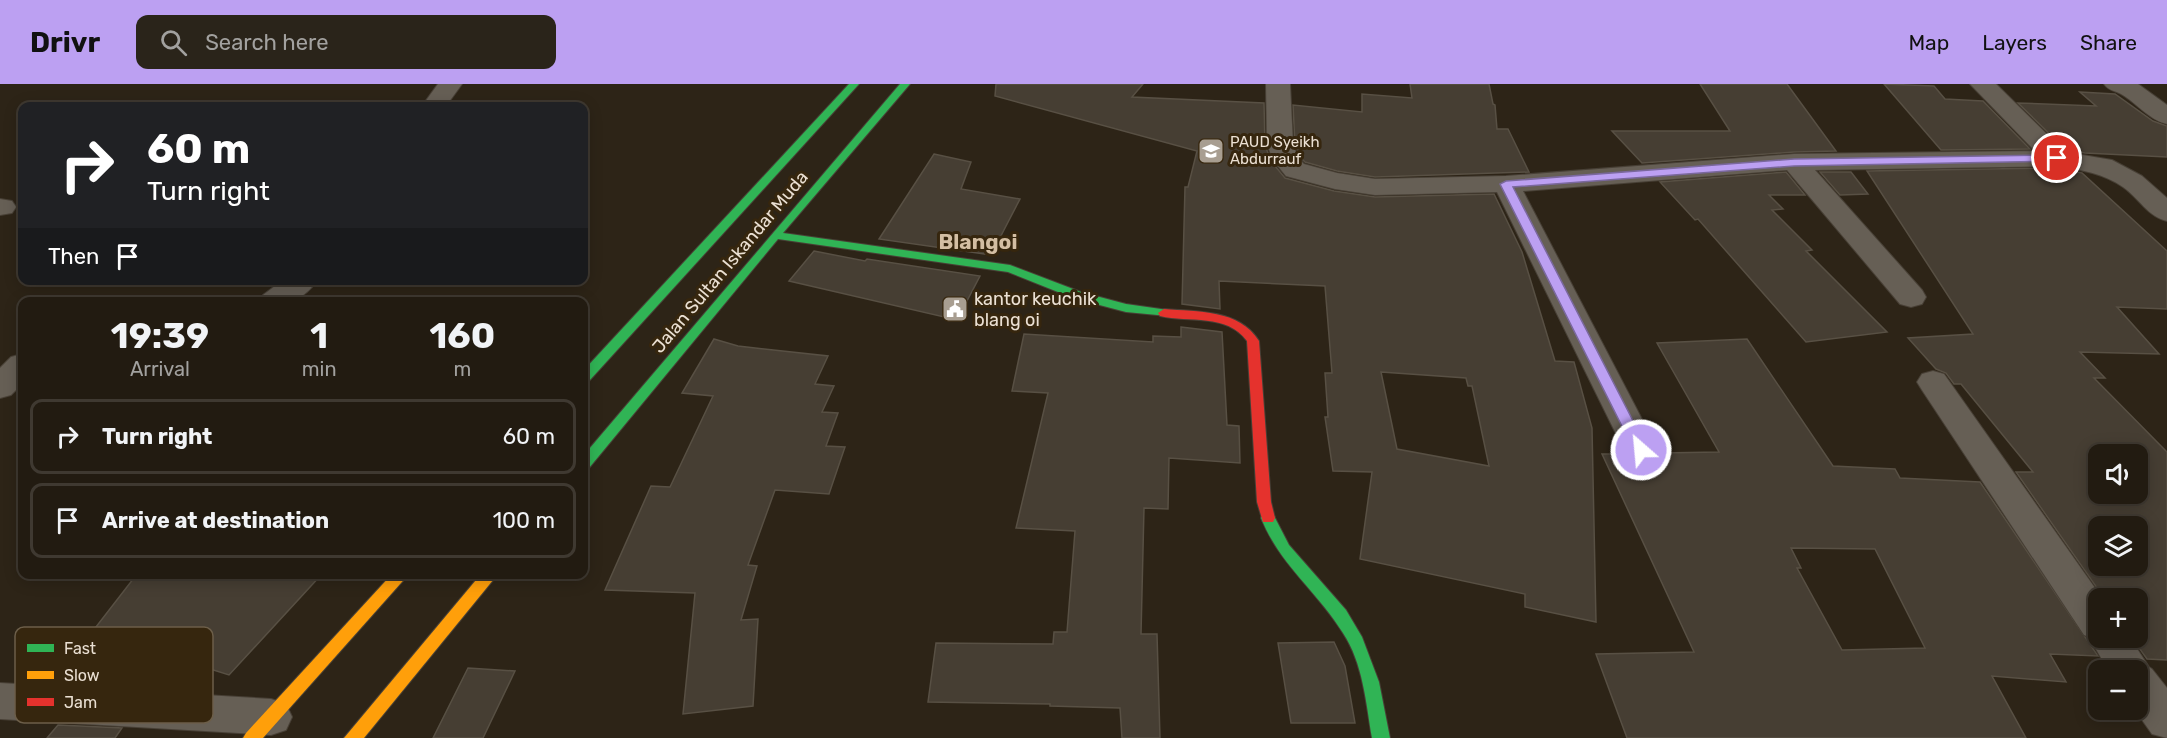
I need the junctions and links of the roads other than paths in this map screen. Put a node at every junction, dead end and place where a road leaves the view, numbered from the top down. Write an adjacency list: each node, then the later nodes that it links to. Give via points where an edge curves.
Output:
1 (450, 84): 7 (street)
2 (854, 84): 18 (main road, Jalan Sultan Iskandar Muda)
3 (905, 84): 13 (main road, Jalan Sultan Iskandar Muda)
4 (1278, 84): 11 (street, via 1280,144 1295,170 1375,187)
5 (1982, 84): 9 (street)
6 (2116, 84): 8 (street, via 2128,88)
7 (437, 102)
8 (2167, 117)
9 (2057, 158): 10 (street); 12 (street, via 2103,166 2133,182)
10 (1794, 162): 11 (street); 16 (street)
11 (1506, 184): 21 (street)
12 (2167, 213)
13 (775, 235): 22 (main road, Jalan Sultan Iskandar Muda); 33 (main road, via 1010,268 1077,295 1126,308 1229,321 1249,332 1253,341 1264,502 1270,524 1358,643 1369,672)
14 (296, 285): 15 (street)
15 (281, 297)
16 (1911, 297)
17 (18, 369): 20 (street)
18 (588, 374)
19 (1933, 382): 25 (street)
20 (0, 387)
21 (1641, 450)
22 (588, 459)
23 (397, 579): 31 (main road)
24 (487, 579): 32 (main road)
25 (2088, 609)
26 (2148, 695): 29 (street)
27 (0, 701): 28 (street)
28 (15, 702)
29 (2167, 721)
30 (213, 722): 31 (street)
31 (262, 727)
32 (353, 738)
33 (1381, 738)

